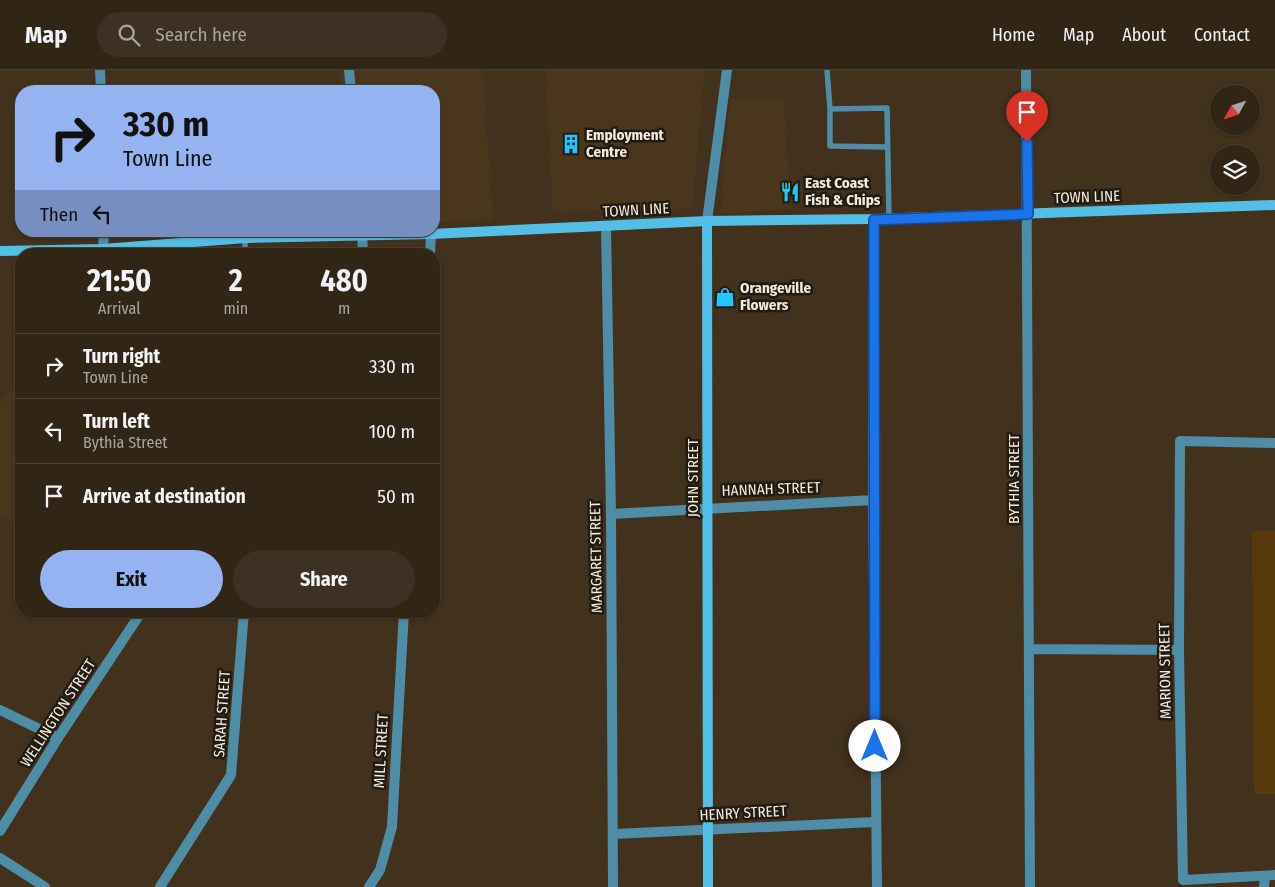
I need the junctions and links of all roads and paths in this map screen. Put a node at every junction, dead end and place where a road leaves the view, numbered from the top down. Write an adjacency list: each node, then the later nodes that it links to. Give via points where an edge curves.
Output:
1 (100, 70): 6 (street)
2 (349, 70): 7 (street)
3 (727, 70): 14 (street, JOHN STREET)
4 (827, 70): 8 (lane)
5 (1026, 70): 11 (street, BYTHIA STREET)
6 (101, 85)
7 (350, 85)
8 (830, 109): 9 (lane, via 830,146); 9 (lane, via 887,108)
9 (887, 147): 12 (lane)
10 (1275, 206): 11 (main road, TOWN LINE)
11 (1028, 214): 12 (main road, TOWN LINE); 30 (street, BYTHIA STREET)
12 (889, 219): 13 (main road, TOWN LINE)
13 (874, 220): 14 (main road, TOWN LINE); 24 (street)
14 (707, 221): 15 (main road, TOWN LINE); 25 (main road, JOHN STREET)
15 (606, 227): 16 (main road, TOWN LINE); 26 (street, MARGARET STREET)
16 (440, 234)
17 (268, 237): 18 (main road, TOWN LINE)
18 (245, 238): 19 (main road, TOWN LINE); 20 (lane)
19 (116, 248)
20 (245, 248)
21 (0, 251): 22 (main road, TOWN LINE)
22 (15, 251)
23 (1275, 443): 31 (street, MARION STREET, via 1180,441)
24 (873, 500): 25 (street, HANNAH STREET); 34 (street)
25 (709, 507): 26 (street, HANNAH STREET); 35 (main road, JOHN STREET)
26 (611, 514): 37 (street, MARGARET STREET)
27 (137, 618): 33 (street, WELLINGTON STREET)
28 (243, 618): 41 (street, SARAH STREET, via 232,775)
29 (404, 618): 42 (street, MILL STREET, via 392,827 380,870)
30 (1029, 649): 31 (street); 46 (street, BYTHIA STREET)
31 (1179, 650): 39 (street, MARION STREET, via 1183,880)
32 (0, 710): 33 (street)
33 (58, 738): 36 (street, WELLINGTON STREET)
34 (875, 822): 35 (street, HENRY STREET); 45 (street)
35 (708, 829): 37 (street, HENRY STREET); 44 (main road, JOHN STREET)
36 (0, 831)
37 (613, 834): 43 (street, MARGARET STREET)
38 (0, 858): 40 (street)
39 (1270, 875): 47 (street)
40 (45, 887)
41 (160, 887)
42 (369, 887)
43 (613, 887)
44 (708, 887)
45 (877, 887)
46 (1030, 887)
47 (1264, 887)

